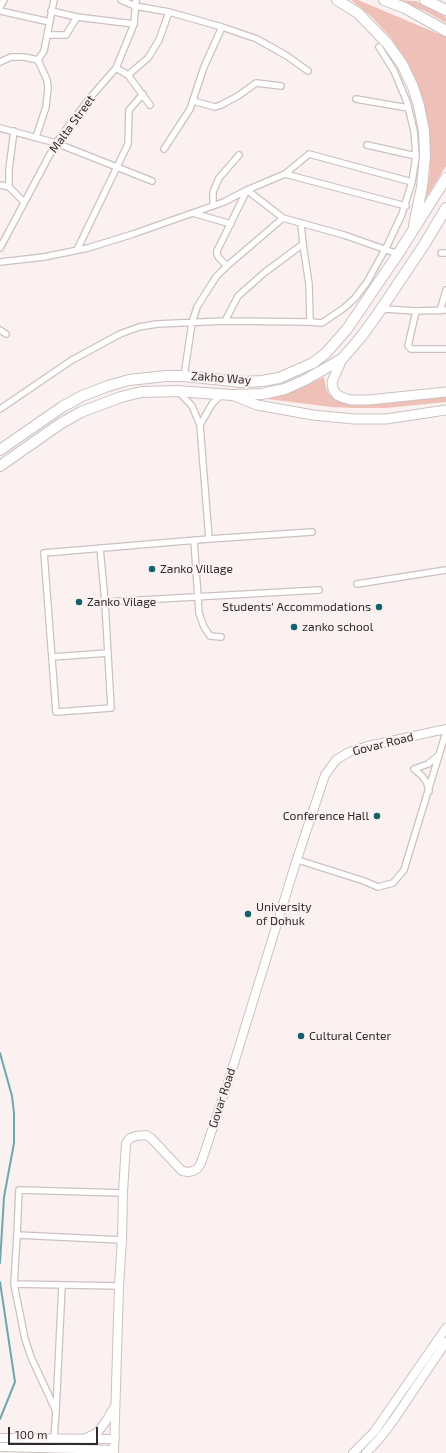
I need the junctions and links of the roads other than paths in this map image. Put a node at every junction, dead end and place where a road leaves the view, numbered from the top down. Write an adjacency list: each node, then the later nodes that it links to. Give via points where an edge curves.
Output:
1 (4, 0): 8 (street)
2 (54, 0): 11 (street)
3 (122, 0): 7 (street)
4 (337, 0): 56 (highway, via 358,13 387,43 402,64 413,87 424,131 422,187)
5 (384, 0): 17 (highway)
6 (425, 0): 9 (highway)
7 (136, 3): 12 (street); 15 (street, Malta Street)
8 (0, 8)
9 (446, 10)
10 (0, 11): 14 (street)
11 (51, 11): 13 (street); 14 (street)
12 (169, 12): 16 (street); 24 (street, via 159,40 148,58)
13 (77, 17): 15 (street); 18 (street, via 66,35)
14 (50, 22): 18 (street)
15 (134, 24): 22 (street, Malta Street)
16 (222, 27): 23 (street, via 257,39); 28 (street, via 204,67)
17 (446, 30)
18 (48, 35): 20 (street, via 44,51)
19 (379, 47): 30 (street, via 396,76)
20 (38, 60): 21 (street, via 11,57); 33 (street, via 48,88 46,107)
21 (0, 62)
22 (116, 68): 24 (street); 34 (street, Malta Street)
23 (308, 71)
24 (128, 75): 26 (street)
25 (281, 86): 28 (street, via 256,83 238,96 215,107)
26 (143, 94): 29 (street); 39 (street, via 129,110 128,144)
27 (356, 99): 30 (street)
28 (193, 101): 36 (street)
29 (150, 105)
30 (408, 108): 38 (street, via 414,131)
31 (0, 128): 32 (street)
32 (14, 131): 33 (street); 45 (street)
33 (36, 137): 34 (street)
34 (56, 143): 39 (street); 47 (street, Malta Street)
35 (367, 145): 38 (street)
36 (164, 149)
37 (239, 155): 48 (street, via 219,178 213,192)
38 (416, 156): 43 (street)
39 (118, 167): 42 (street); 61 (street)
40 (285, 174): 43 (street, via 309,154); 46 (street); 49 (street)
41 (446, 178): 56 (highway, Zakho Way)
42 (152, 181)
43 (412, 182): 49 (street)
44 (0, 186): 45 (street)
45 (9, 187): 47 (street)
46 (247, 190): 48 (street); 52 (street); 54 (street)
47 (24, 202): 59 (street, Malta Street)
48 (213, 206): 51 (street)
49 (406, 206): 60 (street)
50 (446, 208): 58 (highway)
51 (194, 213): 54 (street); 61 (street)
52 (283, 218): 55 (street); 64 (street)
53 (446, 221): 58 (highway)
54 (231, 224): 64 (street, via 217,250 218,258)
55 (301, 224): 57 (street); 60 (street)
56 (413, 230): 62 (highway, Zakho Way)
57 (303, 244): 71 (street, via 238,296); 72 (street, via 310,284)
58 (424, 245): 67 (highway, Zakho Way)
59 (0, 248)
60 (385, 249): 62 (street); 72 (street, via 355,298 322,323)
61 (77, 250): 63 (street)
62 (398, 254): 65 (highway, Zakho Way)
63 (0, 262)
64 (227, 266): 73 (street, via 216,277 197,307)
65 (376, 285): 67 (highway); 78 (highway, Zakho Way, via 339,340 313,363 279,378 262,381 242,382)
66 (446, 290): 68 (street)
67 (390, 295): 70 (highway, Zakho Way)
68 (443, 310): 69 (street)
69 (416, 311): 70 (street, via 385,308); 76 (street, via 408,346 411,349)
70 (379, 313): 77 (highway, Zakho Way)
71 (226, 321): 72 (street); 73 (street)
72 (310, 322)
73 (192, 323): 78 (street); 83 (street, via 157,324 138,327 120,334 72,360)
74 (0, 330): 75 (street)
75 (6, 334)
76 (446, 349)
77 (342, 359): 80 (main road, Zakho Way, via 332,382 337,395 344,398 369,400); 82 (highway, Zakho Way, via 285,389 262,394)
78 (184, 376): 86 (highway, Zakho Way, via 129,380 101,388 62,407)
79 (177, 391): 81 (highway, Zakho Way); 85 (street, via 192,406); 87 (highway, Zakho Way, via 141,392 81,412)
80 (446, 392)
81 (221, 395): 82 (highway, Zakho Way); 85 (street, via 212,404)
82 (232, 395): 84 (main road, Zakho Way, via 257,405 354,419 386,419)
83 (0, 409)
84 (446, 410)
85 (200, 425): 89 (street)
86 (0, 450)
87 (0, 466)
88 (312, 532): 89 (street)
89 (209, 539): 90 (street)
90 (194, 540): 91 (street); 95 (street)
91 (100, 548): 96 (street); 99 (street, via 44,552)
92 (446, 570): 93 (street)
93 (357, 584)
94 (319, 590): 95 (street)
95 (197, 596): 96 (street); 97 (street, via 204,627 210,636)
96 (105, 602): 98 (street)
97 (221, 637)
98 (108, 653): 99 (street); 99 (street, via 111,708 56,712)
99 (52, 657)
100 (446, 730): 101 (street); 103 (street, Govar Road, via 357,749 336,760 325,775)
101 (439, 755): 102 (street); 102 (street, via 428,764 414,769 422,776)
102 (429, 791): 103 (street, via 404,870 393,883 378,887 298,860)
103 (296, 862): 104 (street, Govar Road, via 201,1163 194,1171 182,1170 151,1138 141,1135 130,1138 126,1143)
104 (123, 1193): 105 (street, via 18,1190); 106 (street, Govar Road)
105 (17, 1235): 106 (street); 107 (street)
106 (122, 1240): 109 (street, Govar Road)
107 (14, 1284): 108 (street); 113 (street, via 25,1339)
108 (62, 1285): 109 (street); 113 (street)
109 (119, 1286): 112 (street, Govar Road)
110 (446, 1328): 122 (street, via 374,1432)
111 (446, 1342): 123 (street, via 392,1423)
112 (116, 1403): 116 (street, via 98,1432); 117 (street, Govar Road)
113 (56, 1411): 115 (street)
114 (0, 1438): 115 (street)
115 (54, 1438): 116 (street)
116 (85, 1439): 117 (street)
117 (115, 1439): 121 (street, Govar Road)
118 (0, 1447): 119 (street)
119 (17, 1450): 120 (street)
120 (87, 1451): 121 (street)
121 (114, 1452)
122 (353, 1453)
123 (366, 1453)

